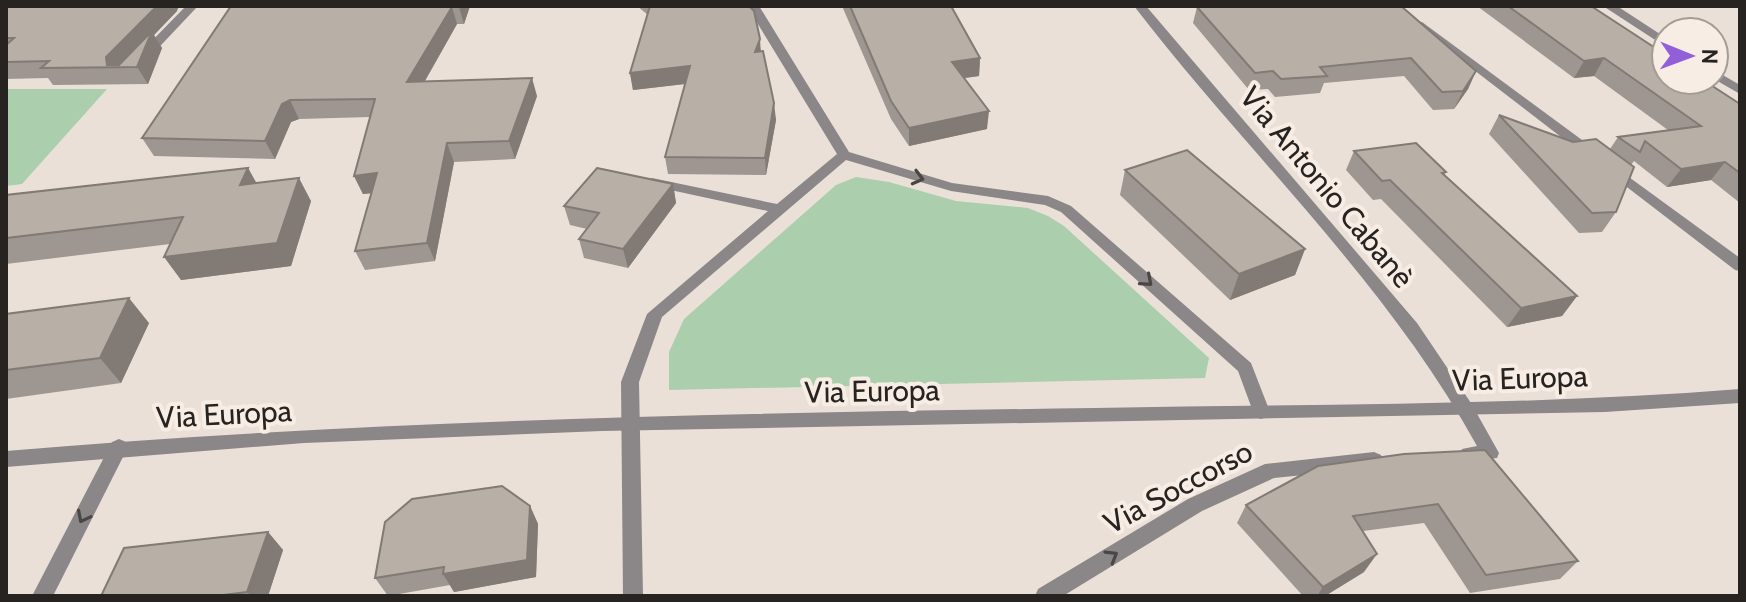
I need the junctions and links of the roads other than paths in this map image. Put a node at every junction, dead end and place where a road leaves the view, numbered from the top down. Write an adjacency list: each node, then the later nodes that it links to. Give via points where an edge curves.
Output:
1 (192, 6): 7 (street)
2 (753, 6): 8 (street)
3 (1140, 6): 13 (street, Via Antonio Cabanè, via 1411,327)
4 (1609, 6): 6 (street)
5 (1422, 25): 11 (street)
6 (1650, 33)
7 (133, 67)
8 (844, 155): 10 (street); 14 (street, one-way to 14, via 951,187 1048,201 1066,209 1245,368)
9 (633, 178): 10 (street)
10 (780, 209): 15 (street, via 655,314 630,382)
11 (1740, 266)
12 (1740, 396): 13 (street, Via Europa)
13 (1465, 408): 14 (street, Via Europa); 17 (street, via 1490,453)
14 (1261, 412): 15 (street, Via Europa)
15 (630, 423): 16 (street, Via Europa); 21 (street)
16 (119, 447): 19 (street, Via Europa); 20 (street, one-way to 20)
17 (1443, 455)
18 (1397, 458): 22 (street, Via Soccorso, one-way to 18, via 1195,505 1272,470)
19 (6, 459)
20 (42, 596)
21 (633, 596)
22 (1045, 596)

